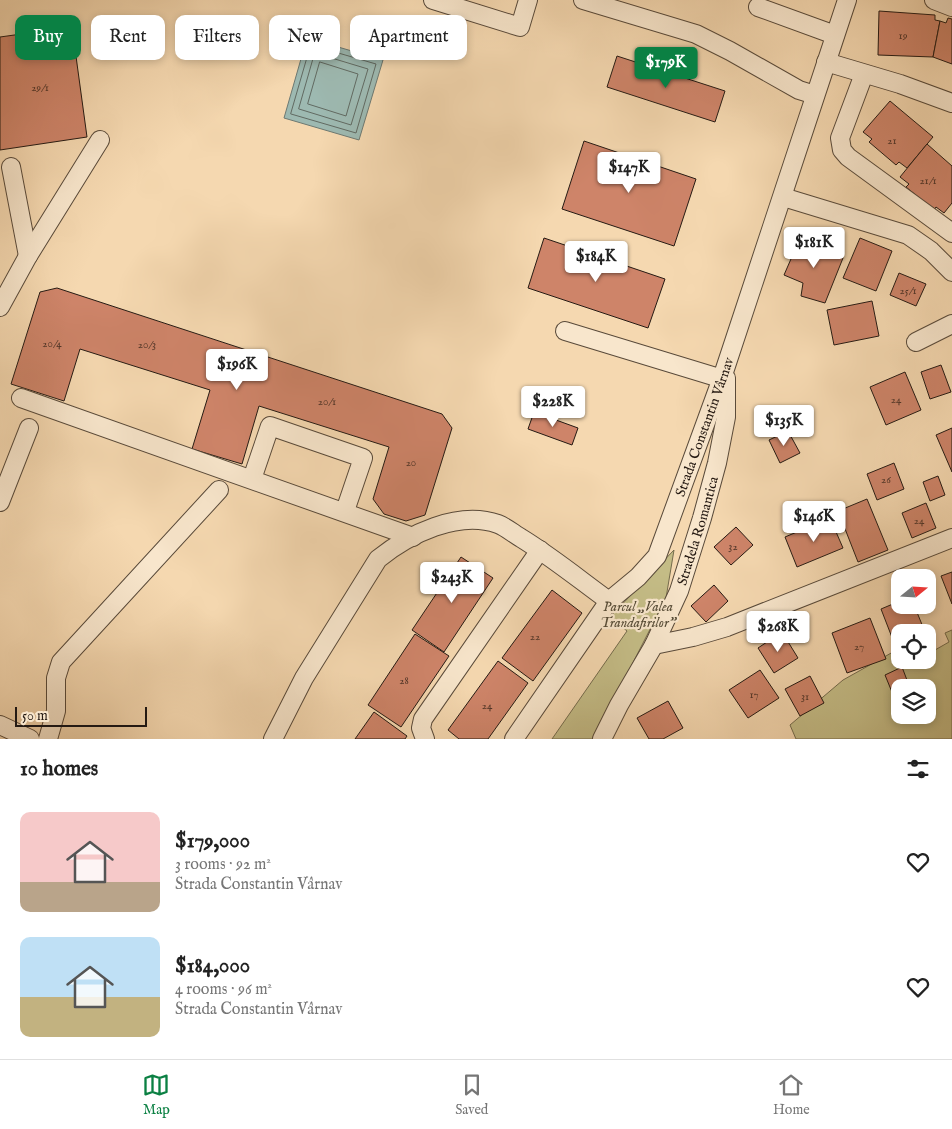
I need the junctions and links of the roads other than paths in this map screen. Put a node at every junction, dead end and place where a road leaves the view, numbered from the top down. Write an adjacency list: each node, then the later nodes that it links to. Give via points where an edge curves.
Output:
1 (433, 0): 2 (street, via 520,28)
2 (528, 0)
3 (583, 0): 11 (street, via 696,34 799,90)
4 (847, 0): 8 (street, Strada Constantin Vârnav)
5 (934, 0): 7 (street)
6 (758, 7): 8 (street)
7 (952, 7)
8 (835, 34): 9 (street, Strada Constantin Vârnav)
9 (826, 62): 10 (street); 11 (street, Strada Constantin Vârnav)
10 (864, 74): 12 (street); 16 (street, via 840,138 842,150)
11 (815, 95): 15 (street, Strada Constantin Vârnav)
12 (952, 103)
13 (100, 140): 17 (street)
14 (11, 167): 17 (street)
15 (783, 197): 18 (street, via 908,235); 23 (street, Strada Constantin Vârnav)
16 (952, 233)
17 (28, 256): 19 (street)
18 (952, 272)
19 (0, 307)
20 (952, 324): 22 (street)
21 (565, 331): 23 (street)
22 (916, 342)
23 (725, 374): 33 (street, Strada Constantin Vârnav, via 657,556); 34 (street, Stradela Romantica, via 726,417 717,463 679,591)
24 (21, 398): 26 (street)
25 (29, 428): 28 (street)
26 (252, 479): 29 (street); 29 (street, via 270,426 363,458)
27 (219, 490): 38 (street, via 61,662 56,678 56,711)
28 (0, 502)
29 (345, 511): 30 (street)
30 (413, 537): 32 (street, via 452,522 475,520 499,524); 39 (street, via 378,560 361,584 304,678)
31 (952, 538): 34 (street, via 727,627)
32 (540, 550): 33 (street); 36 (street, via 423,719)
33 (609, 601): 40 (street, Strada Constantin Vârnav)
34 (654, 645): 41 (street, Stradela Romantica)
35 (0, 725): 37 (street)
36 (423, 738)
37 (30, 739)
38 (48, 739)
39 (273, 739)
40 (514, 739)
41 (602, 739)

